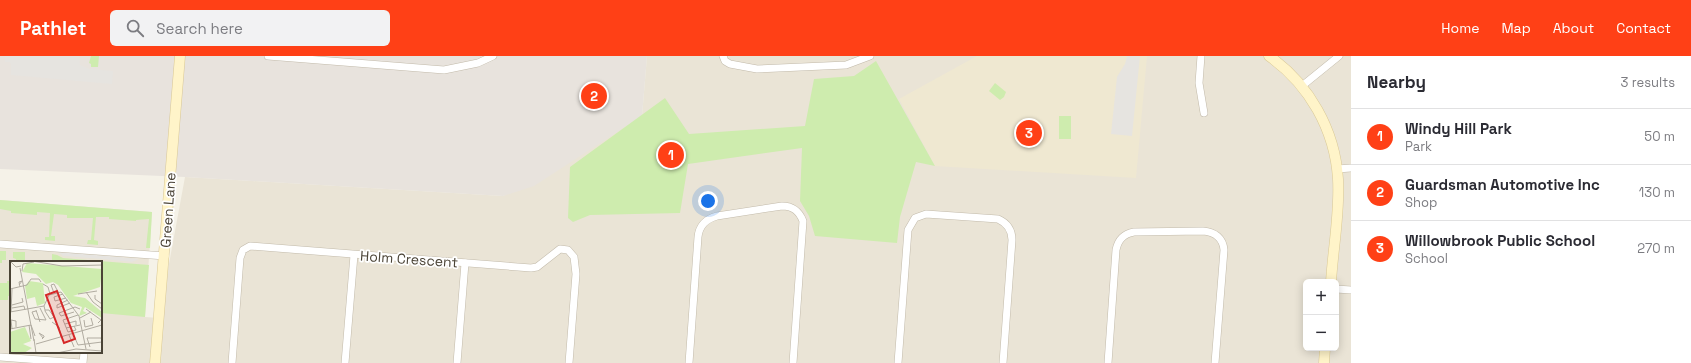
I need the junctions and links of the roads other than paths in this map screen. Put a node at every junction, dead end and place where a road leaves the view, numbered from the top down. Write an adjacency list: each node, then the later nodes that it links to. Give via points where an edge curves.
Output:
1 (180, 56): 15 (street, Green Lane)
2 (268, 56): 3 (street, via 444,70 478,63)
3 (493, 56)
4 (724, 56): 5 (street, via 725,61 730,64 757,69 846,65)
5 (870, 56)
6 (1201, 56): 10 (street, via 1199,83)
7 (1269, 56): 9 (street)
8 (1339, 56): 9 (street)
9 (1302, 86): 12 (street, via 1326,128)
10 (1204, 113)
11 (1351, 168): 12 (street)
12 (1337, 169): 17 (street)
13 (0, 244): 15 (street)
14 (354, 254): 16 (street, Holm Crescent); 25 (street, Holm Crescent, via 250,246 244,250 240,258); 26 (street)
15 (165, 256): 24 (street, Green Lane)
16 (465, 263): 27 (street); 28 (street, Holm Crescent, via 531,268 541,264 560,249 568,250 574,257 576,274)
17 (1331, 279)
18 (1339, 289): 19 (street)
19 (1351, 290)
20 (1325, 351): 35 (street)
21 (84, 353): 23 (street)
22 (0, 357): 23 (street)
23 (82, 363)
24 (156, 363)
25 (232, 363)
26 (345, 363)
27 (457, 363)
28 (569, 363)
29 (688, 363): 30 (street, via 698,237 701,228 708,220 717,216 782,206 798,211 803,221)
30 (793, 363)
31 (898, 363): 32 (street, via 908,230 915,218 926,214 998,220 1010,229 1012,240)
32 (1003, 363)
33 (1108, 363): 34 (street, via 1116,250 1119,241 1126,234 1134,232 1203,231 1212,232 1219,237 1224,250)
34 (1216, 363)
35 (1324, 363)

